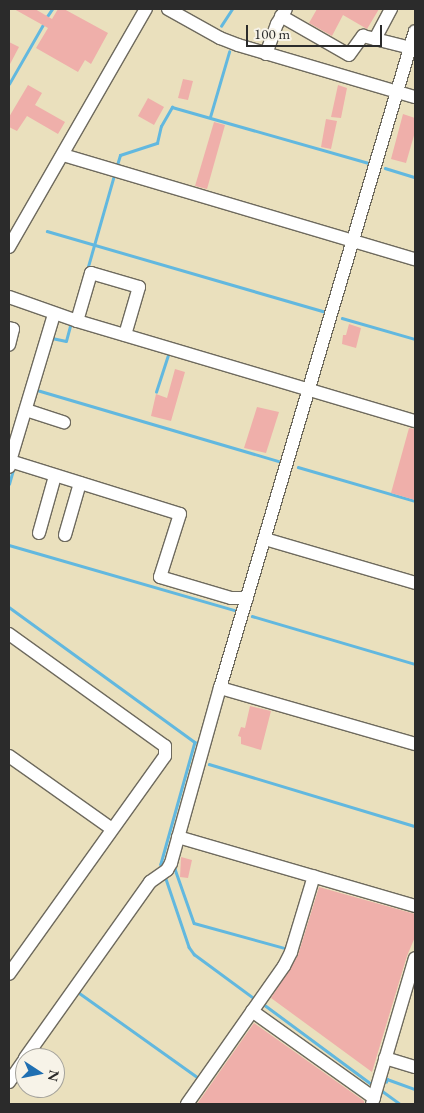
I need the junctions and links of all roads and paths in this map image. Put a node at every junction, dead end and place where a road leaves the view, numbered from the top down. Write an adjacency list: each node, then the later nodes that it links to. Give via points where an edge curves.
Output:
1 (146, 9): 11 (street)
2 (168, 9): 8 (street, via 220,38)
3 (391, 9): 6 (street)
4 (283, 13): 6 (street, via 349,55 363,36); 8 (street)
5 (415, 31): 7 (street)
6 (375, 39): 7 (street)
7 (410, 48): 9 (street)
8 (266, 54): 9 (street)
9 (397, 92): 10 (street); 12 (street)
10 (415, 97)
11 (63, 154): 12 (street); 13 (street)
12 (354, 242): 14 (street); 21 (street)
13 (9, 247)
14 (415, 260)
15 (9, 297): 16 (street)
16 (54, 314): 17 (street); 22 (street)
17 (77, 321): 19 (street); 19 (street, via 91,273 131,284 139,287)
18 (9, 328): 20 (street, via 13,329)
19 (125, 335): 21 (street)
20 (9, 345)
21 (309, 389): 23 (street); 30 (street)
22 (26, 410): 24 (street); 25 (street)
23 (415, 421)
24 (64, 422)
25 (9, 464): 26 (street)
26 (55, 476): 27 (street); 28 (street)
27 (80, 483): 29 (street); 32 (street, via 180,514 160,577 231,598)
28 (40, 532)
29 (65, 535)
30 (264, 539): 31 (street); 32 (street)
31 (415, 583)
32 (247, 598): 34 (street)
33 (9, 634): 37 (street, via 165,746 165,756)
34 (220, 688): 35 (street); 38 (street)
35 (415, 744)
36 (9, 756): 37 (street)
37 (112, 829): 42 (street)
38 (178, 837): 39 (street); 44 (street, via 162,872 150,882)
39 (314, 876): 40 (street); 43 (street, via 291,952)
40 (415, 906)
41 (415, 958): 45 (street)
42 (9, 974)
43 (256, 1005): 47 (street); 48 (street)
44 (32, 1048)
45 (385, 1058): 46 (street); 47 (street)
46 (415, 1068)
47 (374, 1099)
48 (187, 1104)

